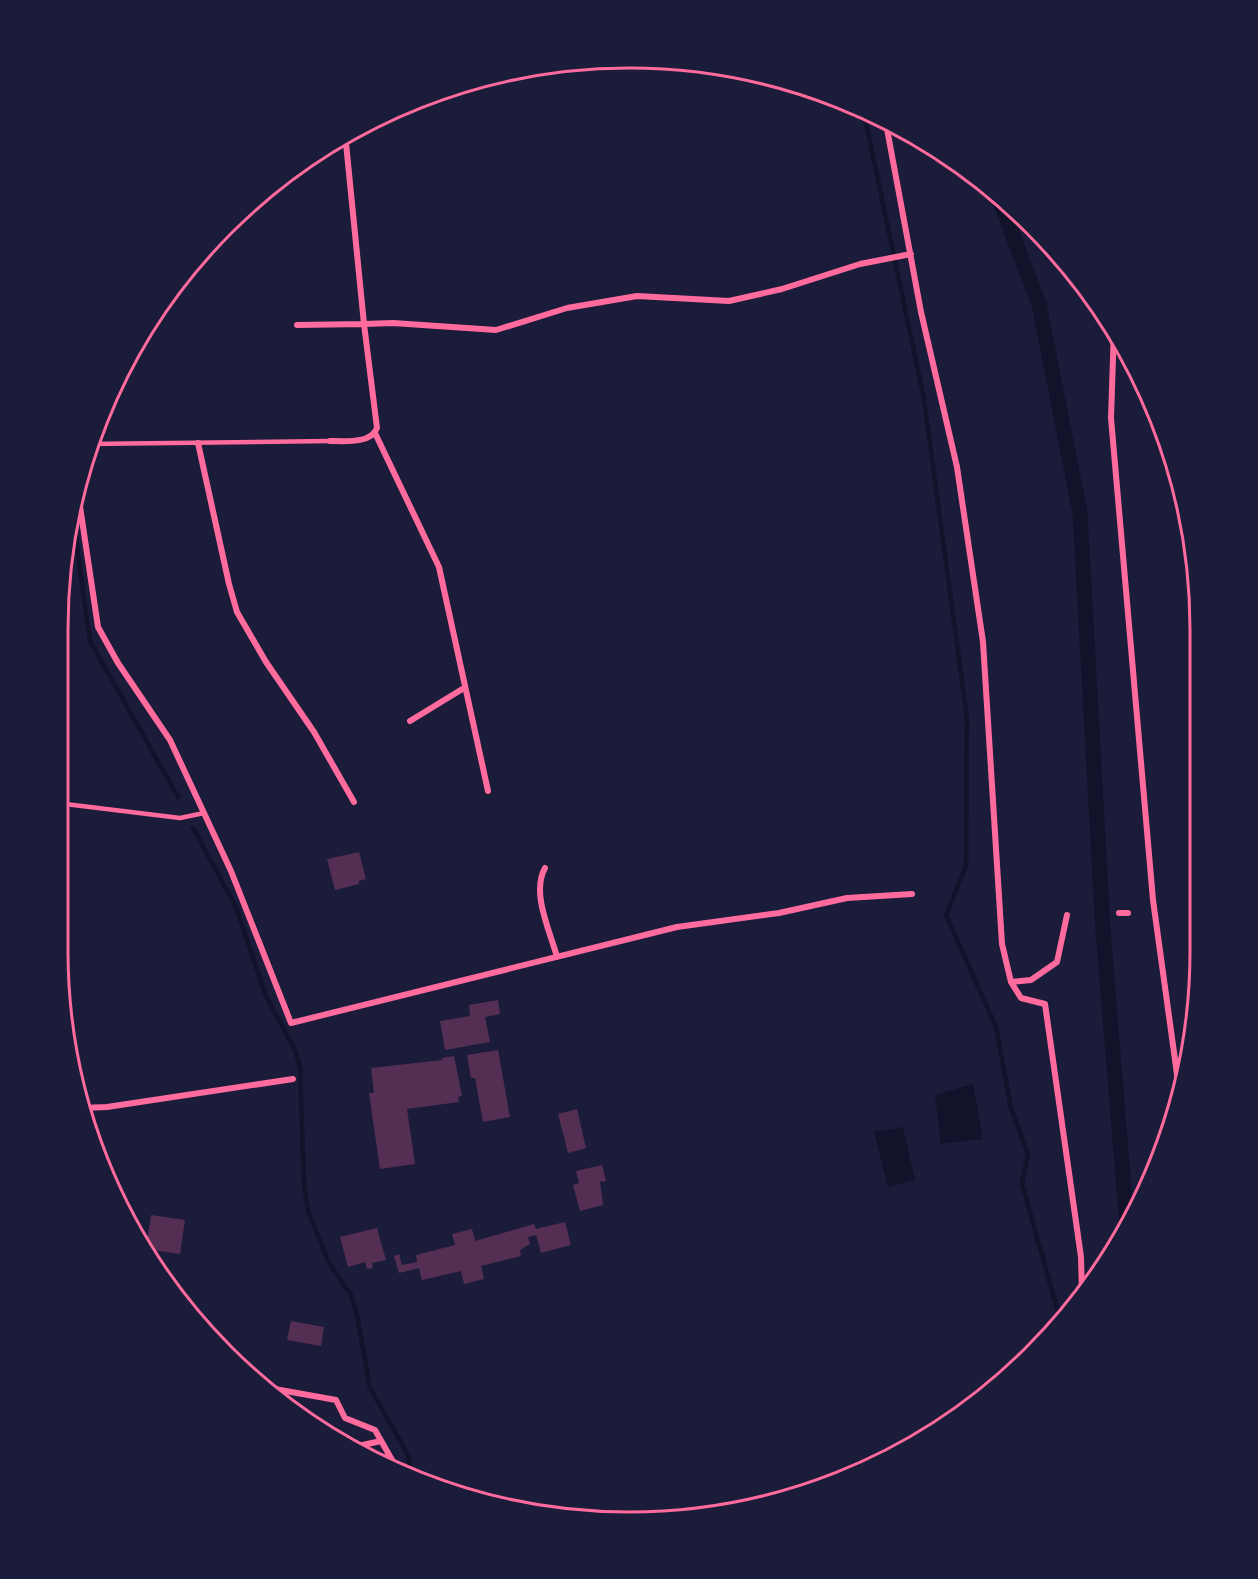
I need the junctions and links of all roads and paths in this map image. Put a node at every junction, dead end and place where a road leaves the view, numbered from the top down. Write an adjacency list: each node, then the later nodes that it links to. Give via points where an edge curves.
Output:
1 (887, 131): 3 (street)
2 (346, 144): 4 (street)
3 (911, 254): 4 (street, via 860,264 729,301 637,296 567,308 496,330); 24 (street, via 957,467 982,642 995,866 1002,944)
4 (364, 324): 5 (street); 7 (street)
5 (297, 325)
6 (1113, 345): 25 (street, via 1111,418 1153,900)
7 (375, 433): 8 (street, via 367,439); 12 (street, via 439,567)
8 (330, 441): 9 (lane)
9 (198, 443): 10 (lane); 15 (street, via 237,612)
10 (99, 444)
11 (80, 509): 17 (street, via 98,627 170,740)
12 (464, 688): 13 (street); 14 (street)
13 (410, 721)
14 (488, 791)
15 (354, 802)
16 (68, 804): 17 (lane, via 180,818)
17 (204, 813): 23 (street, via 291,1023)
18 (545, 868): 23 (street, via 540,893)
19 (912, 894): 23 (street, via 847,898 779,913 677,927)
20 (1119, 913): 21 (street)
21 (1128, 913)
22 (1067, 915): 24 (street, via 1057,962 1031,980)
23 (557, 957)
24 (1011, 982): 28 (street, via 1021,998 1045,1004)
25 (1177, 1073)
26 (293, 1079): 27 (street)
27 (91, 1108)
28 (1082, 1282)
29 (281, 1390): 30 (street, via 335,1399 345,1418 372,1428)
30 (381, 1441): 31 (street); 32 (street)
31 (364, 1445)
32 (391, 1459)

